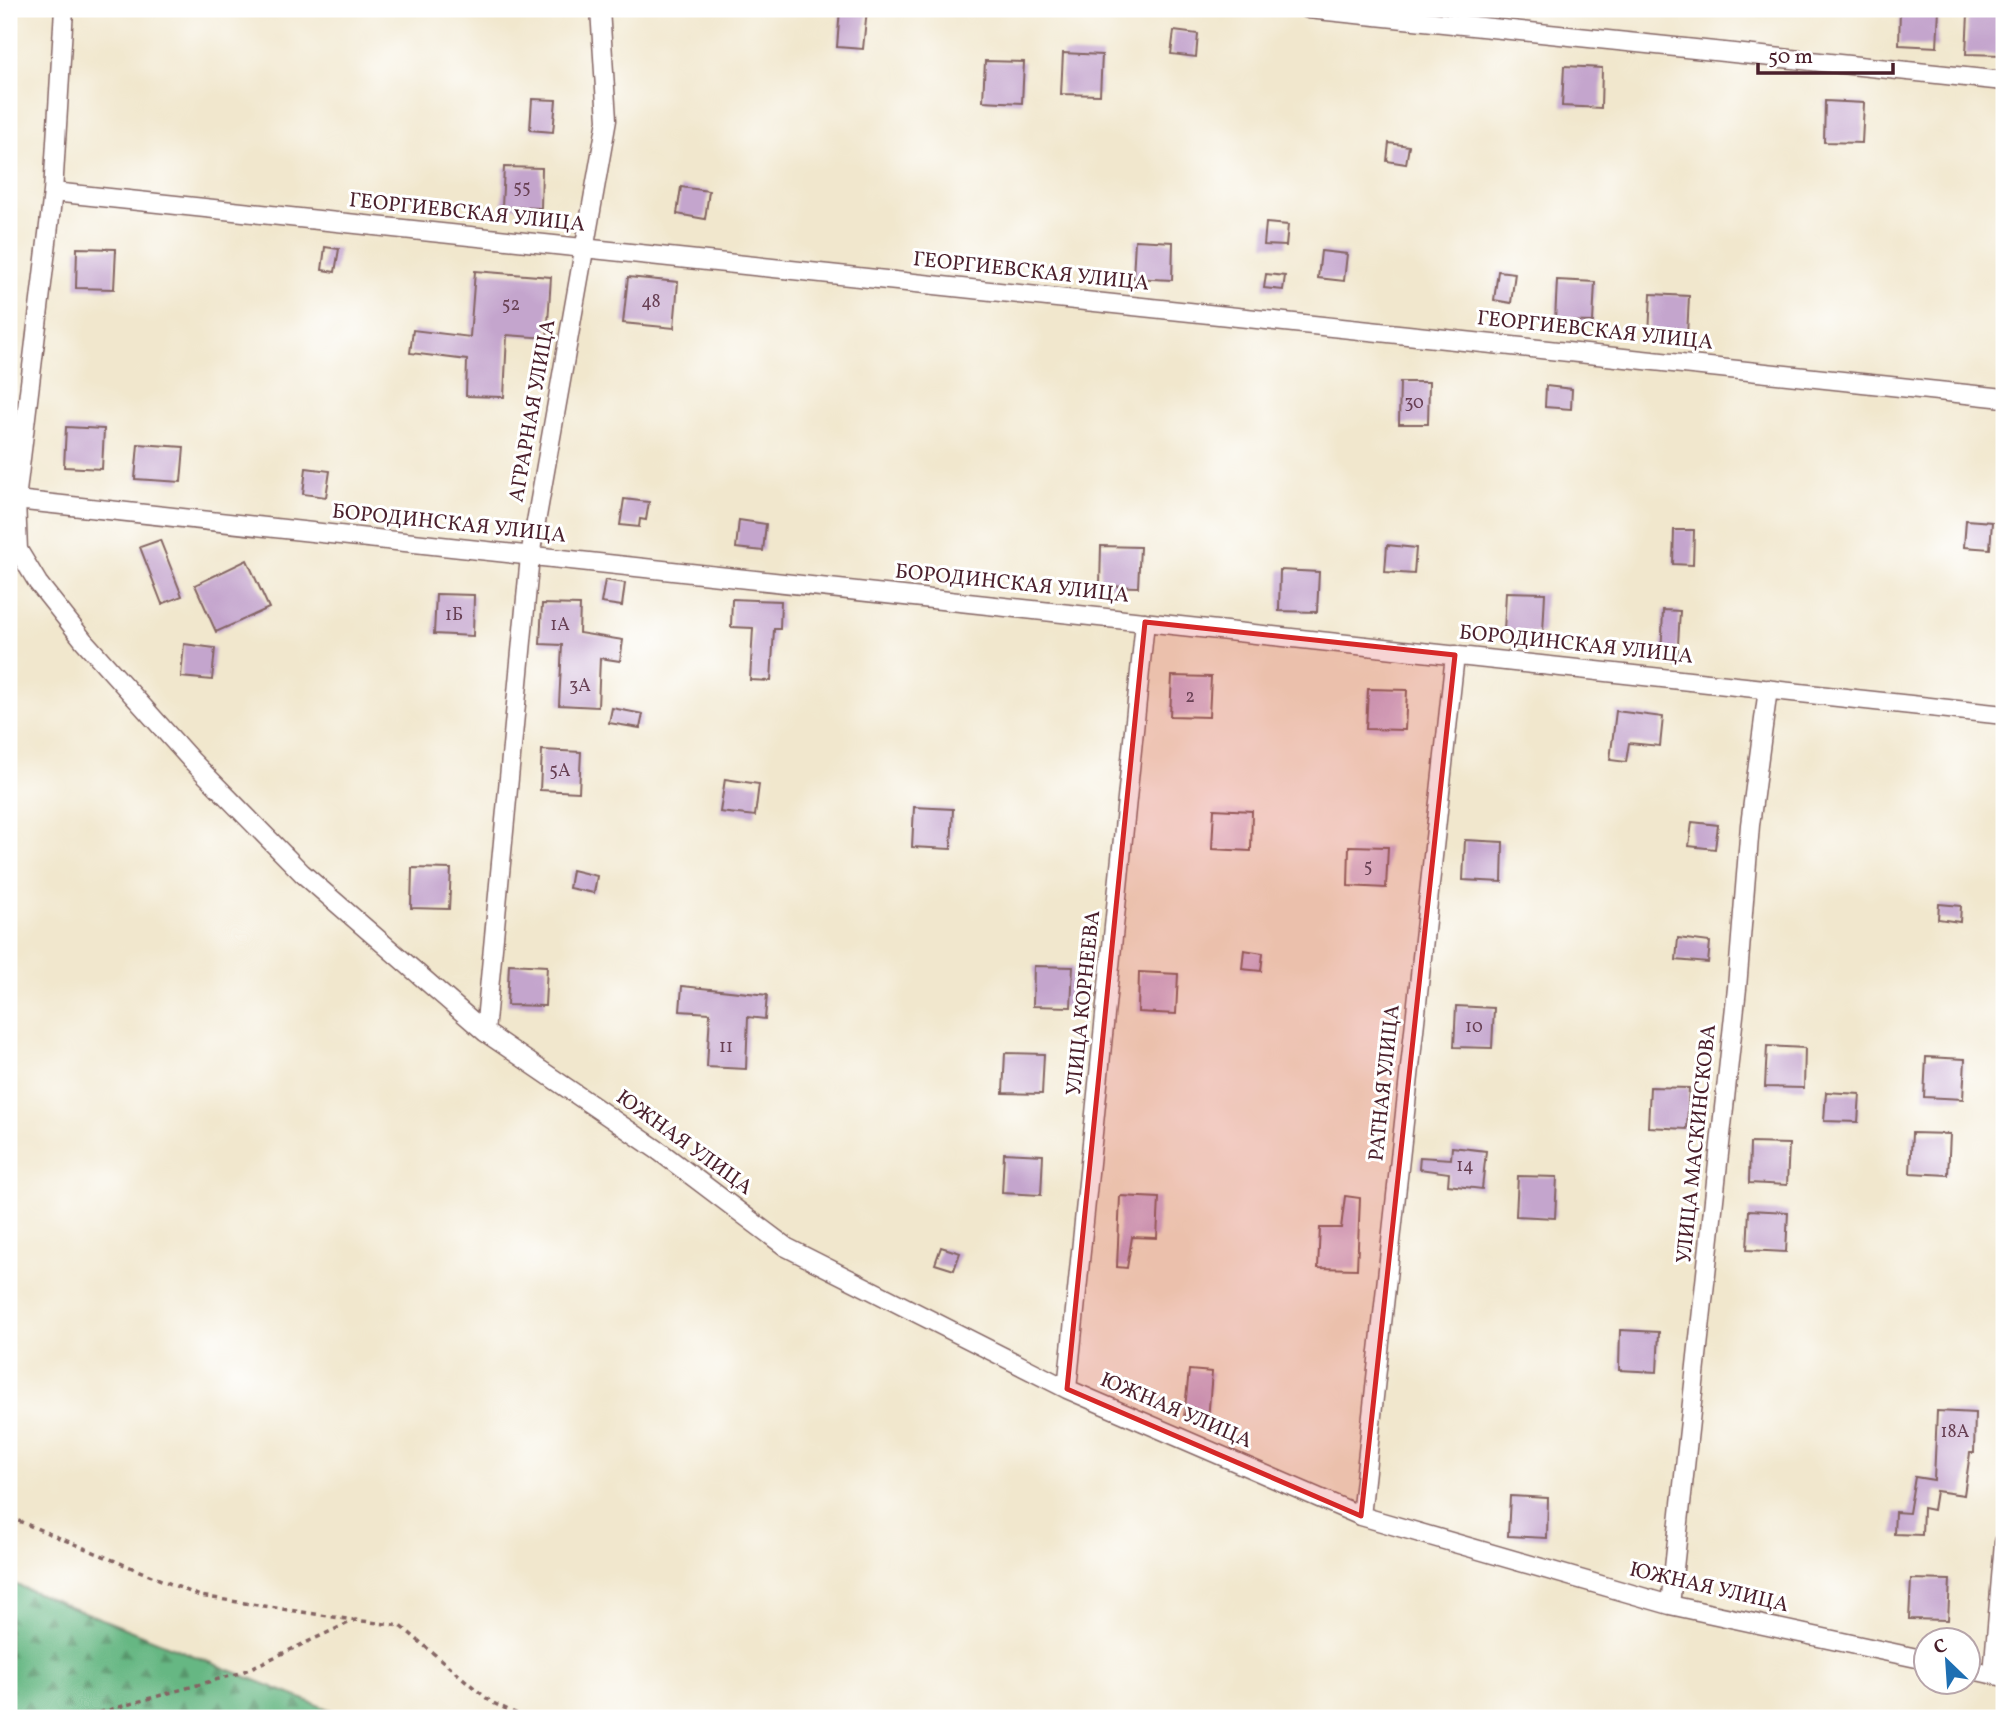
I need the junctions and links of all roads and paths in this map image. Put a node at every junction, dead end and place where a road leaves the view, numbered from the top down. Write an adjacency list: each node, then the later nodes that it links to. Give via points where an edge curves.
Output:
1 (64, 9): 5 (street, ЮЖНАЯ УЛИЦА)
2 (600, 9): 6 (street, АГРАРНАЯ УЛИЦА, via 607,120)
3 (1308, 9): 4 (street)
4 (2004, 81)
5 (53, 192): 6 (street, ГЕОРГИЕВСКАЯ УЛИЦА); 8 (street, ЮЖНАЯ УЛИЦА)
6 (586, 248): 7 (street, ГЕОРГИЕВСКАЯ УЛИЦА); 9 (street, АГРАРНАЯ УЛИЦА)
7 (2004, 398)
8 (16, 500): 9 (street, БОРОДИНСКАЯ УЛИЦА); 14 (street, ЮЖНАЯ УЛИЦА, via 18,550 38,583 93,651 302,873)
9 (530, 555): 10 (street, БОРОДИНСКАЯ УЛИЦА); 14 (street, АГРАРНАЯ УЛИЦА)
10 (1145, 622): 11 (street, БОРОДИНСКАЯ УЛИЦА); 15 (street, УЛИЦА КОРНЕЕВА)
11 (1455, 655): 12 (street, БОРОДИНСКАЯ УЛИЦА); 16 (street, РАТНАЯ УЛИЦА)
12 (1768, 688): 13 (street, БОРОДИНСКАЯ УЛИЦА); 19 (street, УЛИЦА МАСКИНСКОВА)
13 (2004, 715)
14 (485, 1032): 15 (street, ЮЖНАЯ УЛИЦА, via 659,1151 786,1247)
15 (1067, 1388): 16 (street, ЮЖНАЯ УЛИЦА)
16 (1361, 1516): 19 (street, ЮЖНАЯ УЛИЦА)
17 (9, 1517): 20 (path, via 201,1596)
18 (2004, 1542): 22 (street)
19 (1670, 1605): 21 (street, ЮЖНАЯ УЛИЦА)
20 (355, 1620): 23 (path, via 240,1673); 24 (path, via 401,1626 491,1702)
21 (1912, 1657)
22 (1998, 1675)
23 (79, 1718)
24 (526, 1718)

